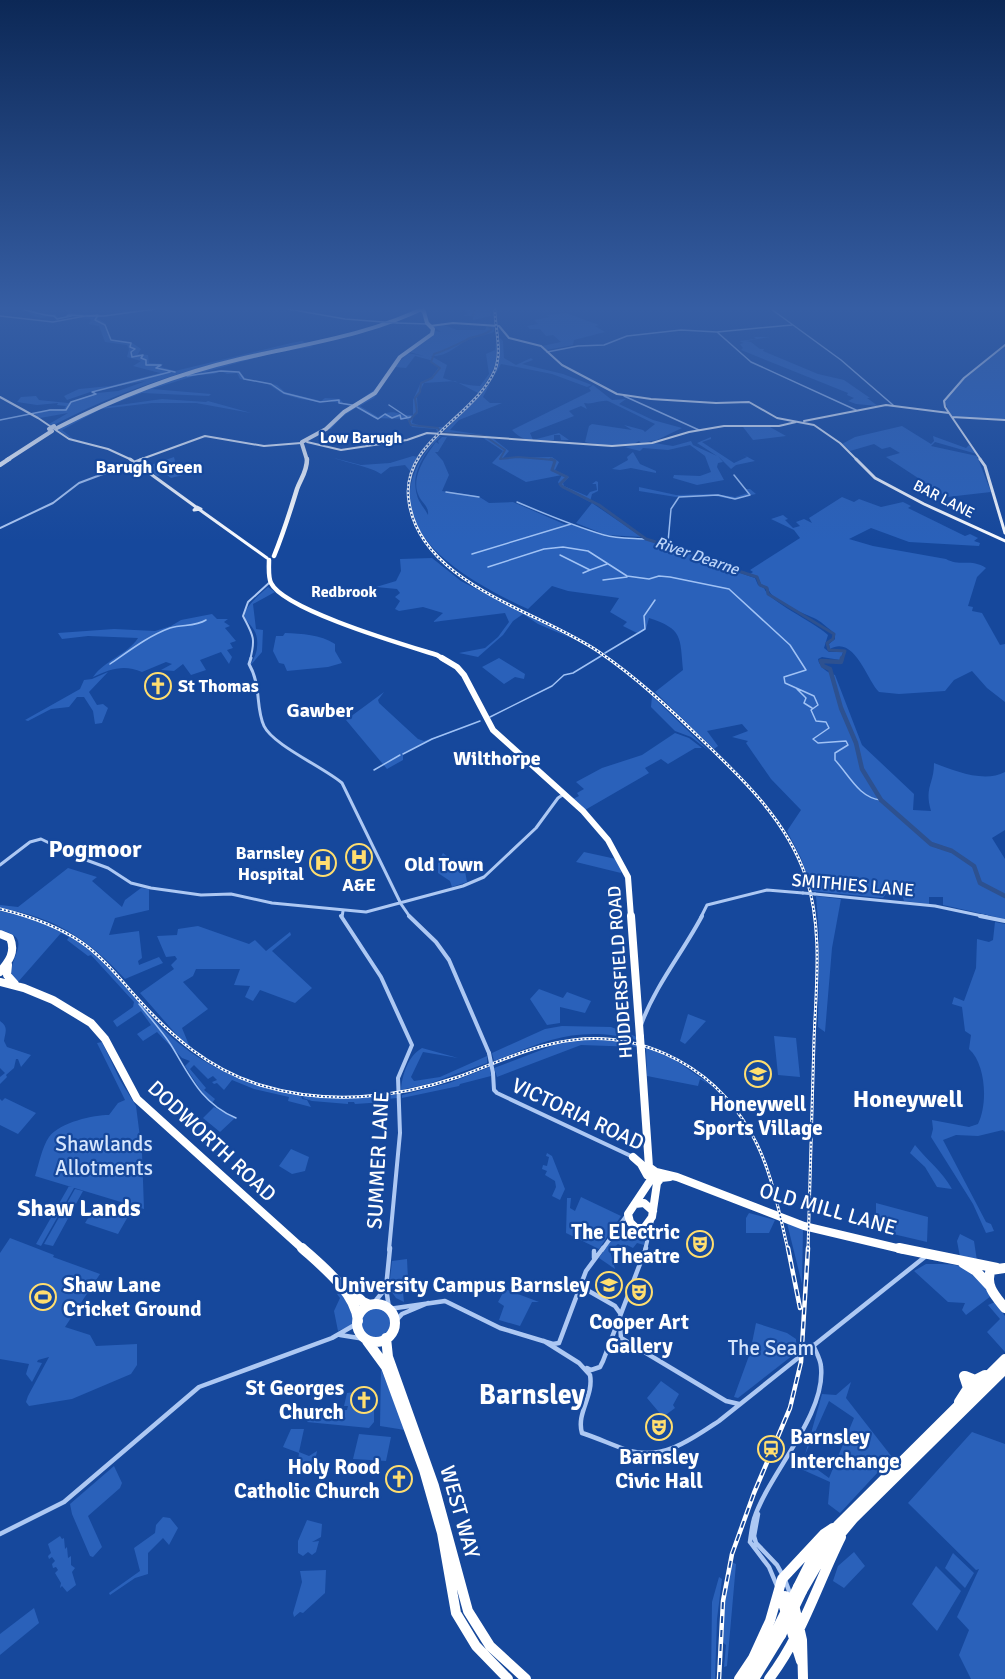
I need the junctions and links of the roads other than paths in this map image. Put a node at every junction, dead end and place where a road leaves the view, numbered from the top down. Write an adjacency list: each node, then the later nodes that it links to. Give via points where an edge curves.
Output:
1 (154, 384): 15 (highway)
2 (381, 384): 17 (highway, via 375,393)
3 (596, 384): 7 (main road)
4 (800, 384): 10 (street)
5 (869, 384): 9 (street)
6 (959, 384): 11 (main road, via 944,401)
7 (624, 396): 14 (main road, via 749,402 777,418); 16 (street)
8 (0, 397): 15 (main road)
9 (893, 405): 10 (main road); 11 (main road)
10 (856, 410): 14 (main road)
11 (949, 412): 12 (main road)
12 (952, 417): 13 (main road); 21 (main road, via 985,466)
13 (1005, 420)
14 (804, 421): 16 (main road, via 782,426); 22 (main road, BAR LANE, via 838,441 873,477)
15 (52, 428): 18 (main road, via 72,440 114,451); 19 (highway)
16 (699, 430): 17 (main road, via 652,443 617,446 421,434 407,440 344,450)
17 (305, 443): 18 (main road, via 270,446 205,436); 23 (highway, via 308,466 298,486 291,517)
18 (135, 462): 20 (street, via 79,483 53,503); 23 (main road)
19 (0, 463)
20 (0, 528)
21 (1005, 533)
22 (1005, 542)
23 (270, 558): 24 (highway)
24 (270, 582): 25 (highway, HUDDERSFIELD ROAD, via 280,594 320,615 450,661 464,675 493,730); 27 (street, via 245,607 243,619 254,636 249,664 257,678 265,731 342,783)
25 (564, 794): 27 (street, via 490,873 463,886); 35 (highway, HUDDERSFIELD ROAD, via 608,840 628,877)
26 (0, 865): 28 (street, via 30,842 41,839 108,868 125,881 146,887)
27 (401, 904): 28 (street, via 366,912); 36 (street, VICTORIA ROAD, bridge, via 449,960 489,1051 494,1090)
28 (343, 911): 49 (street, SUMMER LANE, via 344,921 383,982 412,1045 398,1078 400,1133)
29 (1005, 921): 35 (street, SMITHIES LANE, bridge, via 935,906 803,892 767,890 711,902)
30 (0, 934): 31 (highway, via 13,943)
31 (8, 962): 32 (highway); 34 (highway, via 7,975)
32 (0, 972)
33 (0, 982): 34 (highway, DODWORTH ROAD)
34 (16, 984): 50 (highway, DODWORTH ROAD, via 92,1024 137,1100)
35 (639, 1026): 37 (highway, HUDDERSFIELD ROAD, bridge)
36 (633, 1157): 37 (street, VICTORIA ROAD); 37 (highway)
37 (650, 1171): 38 (highway, OLD MILL LANE); 39 (highway); 40 (highway, HUDDERSFIELD ROAD)
38 (686, 1180): 40 (highway, OLD MILL LANE, via 659,1180); 43 (highway, OLD MILL LANE, via 804,1226)
39 (635, 1204): 40 (highway, via 644,1203); 41 (highway)
40 (653, 1211): 41 (highway, via 646,1227 639,1229 630,1222); 55 (street, via 650,1236)
41 (628, 1214): 44 (street)
42 (594, 1251): 44 (street)
43 (928, 1255): 45 (highway, OLD MILL LANE); 63 (street)
44 (593, 1260): 47 (street)
45 (963, 1263): 46 (highway, OLD MILL LANE); 48 (highway, OLD MILL LANE)
46 (1001, 1268): 48 (highway, via 988,1273)
47 (580, 1286): 55 (street, via 617,1308); 62 (street)
48 (990, 1286): 54 (highway, OLD MILL LANE)
49 (386, 1288): 52 (street); 53 (street, SUMMER LANE)
50 (353, 1298): 52 (highway); 56 (highway)
51 (430, 1302): 53 (street); 57 (street, via 402,1314); 61 (street, via 450,1303 500,1328)
52 (372, 1304): 53 (highway); 56 (highway, via 361,1313)
53 (389, 1308): 57 (highway)
54 (1005, 1308)
55 (620, 1316): 66 (street, via 600,1367); 68 (street, via 621,1338)
56 (358, 1322): 58 (street); 60 (highway, via 359,1332)
57 (394, 1323): 59 (highway)
58 (339, 1335): 60 (street); 74 (street, via 199,1387 64,1502)
59 (386, 1338): 60 (highway, via 377,1342); 88 (highway, WEST WAY, via 388,1357 444,1521 464,1604 486,1641)
60 (366, 1340): 87 (highway, WEST WAY, via 386,1367 413,1442 442,1533 460,1623 486,1658)
61 (544, 1341): 62 (street); 64 (street)
62 (560, 1343): 64 (street)
63 (813, 1345): 69 (street); 72 (street, via 821,1361 814,1405)
64 (567, 1356): 66 (street)
65 (1005, 1359): 67 (highway)
66 (585, 1368): 71 (street, via 592,1384 579,1426 582,1433 632,1452 653,1453 684,1444)
67 (1000, 1369): 70 (highway); 70 (highway, via 975,1380 964,1376 967,1391); 73 (highway)
68 (726, 1401): 69 (street); 71 (street)
69 (740, 1403): 71 (street)
70 (952, 1412): 73 (highway)
71 (726, 1415)
72 (759, 1506): 75 (street); 76 (street)
73 (844, 1524): 79 (highway, via 825,1534); 82 (highway); 83 (highway, bridge, via 800,1589)
74 (0, 1534)
75 (750, 1542): 76 (street); 78 (street)
76 (756, 1543): 77 (street)
77 (775, 1563): 78 (street); 79 (street); 79 (street)
78 (771, 1573): 80 (street)
79 (787, 1573): 80 (highway); 81 (street)
80 (779, 1595): 81 (highway); 82 (highway); 89 (highway, via 753,1658)
81 (793, 1600): 82 (highway)
82 (799, 1622): 84 (highway); 86 (highway, via 804,1648)
83 (779, 1632): 90 (highway); 91 (highway)
84 (796, 1641): 85 (highway); 86 (highway)
85 (788, 1656): 86 (highway, via 799,1662); 92 (highway)
86 (803, 1675)
87 (508, 1679)
88 (526, 1679)
89 (739, 1679)
90 (744, 1679)
91 (754, 1679)
92 (769, 1679)

